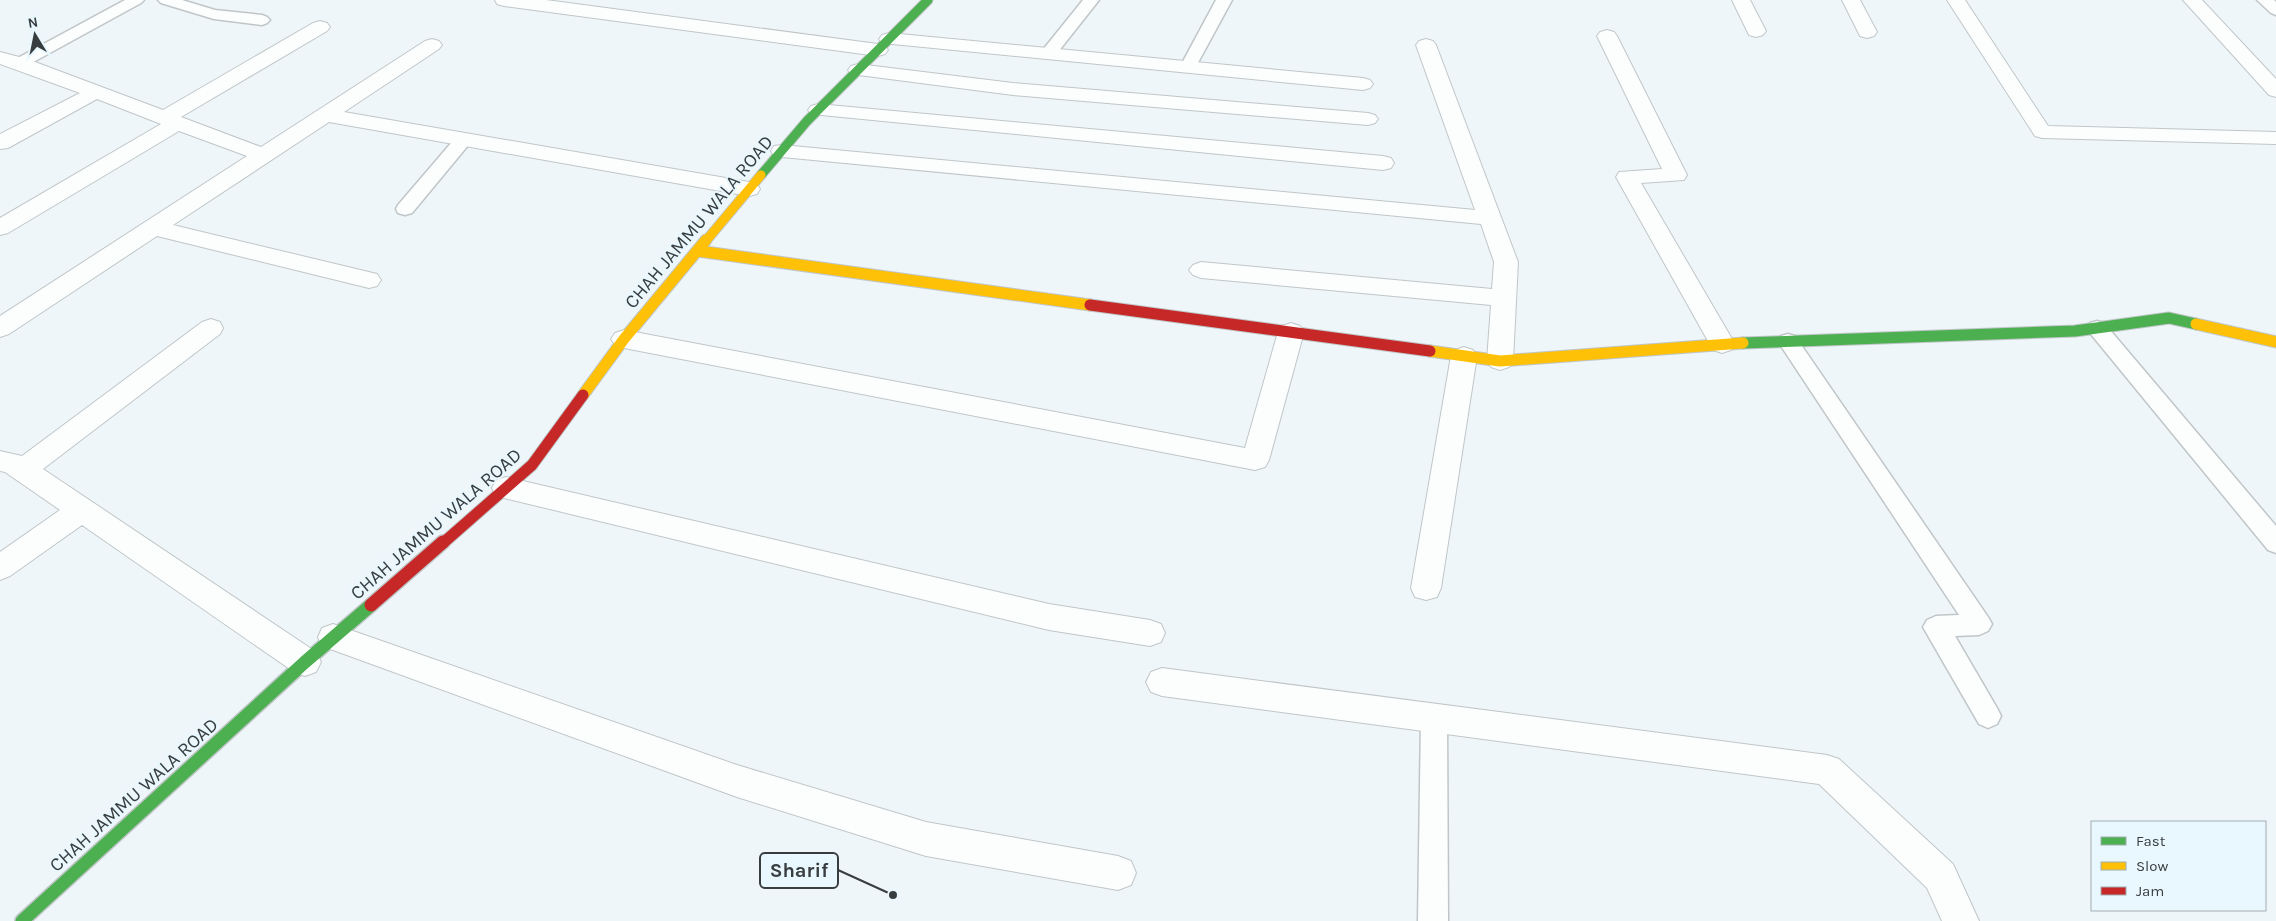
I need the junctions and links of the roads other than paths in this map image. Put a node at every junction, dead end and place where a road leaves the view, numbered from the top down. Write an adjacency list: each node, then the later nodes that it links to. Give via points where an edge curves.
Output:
1 (136, 0): 23 (lane)
2 (166, 0): 13 (lane, via 214,14)
3 (504, 0): 20 (street)
4 (928, 0): 20 (street, CHAH JAMMU WALA ROAD)
5 (1091, 0): 21 (lane)
6 (1224, 0): 24 (lane)
7 (1741, 0): 15 (street)
8 (1851, 0): 16 (street)
9 (1956, 0): 33 (street, via 2042,132)
10 (2192, 0): 27 (street)
11 (2265, 0): 12 (lane)
12 (2276, 10)
13 (262, 20)
14 (320, 27): 32 (street)
15 (1756, 30)
16 (1867, 32)
17 (1607, 36): 55 (street, via 1676,175 1627,177)
18 (1426, 44): 41 (street)
19 (432, 45): 30 (street)
20 (883, 45): 21 (street); 25 (street, CHAH JAMMU WALA ROAD)
21 (1048, 54): 24 (street)
22 (0, 58): 23 (street)
23 (20, 63): 28 (street)
24 (1188, 67): 26 (street)
25 (858, 70): 29 (street, CHAH JAMMU WALA ROAD); 31 (street, via 1013,89)
26 (1363, 84)
27 (2276, 91)
28 (96, 92): 32 (street); 35 (street)
29 (818, 110): 36 (street, CHAH JAMMU WALA ROAD); 38 (street)
30 (324, 115): 34 (street); 37 (street)
31 (1368, 119)
32 (171, 120): 37 (street); 42 (street)
33 (2276, 138)
34 (464, 139): 39 (street); 40 (lane)
35 (0, 143)
36 (782, 152): 39 (street, CHAH JAMMU WALA ROAD); 41 (street)
37 (263, 155): 43 (street)
38 (1383, 163)
39 (750, 190): 44 (street, CHAH JAMMU WALA ROAD)
40 (405, 209)
41 (1489, 218): 47 (street, via 1506,262)
42 (0, 228)
43 (153, 228): 46 (street); 48 (street)
44 (698, 251): 51 (street); 52 (street, CHAH JAMMU WALA ROAD)
45 (1201, 270): 47 (street)
46 (369, 280)
47 (1504, 298): 57 (street)
48 (0, 328)
49 (211, 328): 58 (street)
50 (2097, 328): 53 (street); 54 (street, via 2168,318); 61 (lane)
51 (1291, 332): 52 (street, via 1255,460); 56 (street)
52 (624, 339): 59 (street, CHAH JAMMU WALA ROAD, via 532,465)
53 (1788, 341): 55 (street); 68 (lane, via 1979,624 1936,627)
54 (2276, 342)
55 (1722, 344): 57 (street)
56 (1464, 356): 57 (street); 63 (street)
57 (1500, 361)
58 (11, 466): 60 (street)
59 (506, 488): 64 (street, via 1049,617); 65 (street, CHAH JAMMU WALA ROAD)
60 (82, 510): 62 (street); 66 (street)
61 (2276, 542)
62 (0, 568)
63 (1426, 588)
64 (1150, 633)
65 (334, 637): 66 (street, CHAH JAMMU WALA ROAD); 70 (street, via 737,781 926,839)
66 (305, 662): 71 (street, CHAH JAMMU WALA ROAD)
67 (1162, 682): 69 (street)
68 (1988, 716)
69 (1434, 718): 72 (lane); 73 (street, via 1827,770 1940,876)
70 (1118, 873)
71 (22, 921)
72 (1433, 921)
73 (1961, 921)

